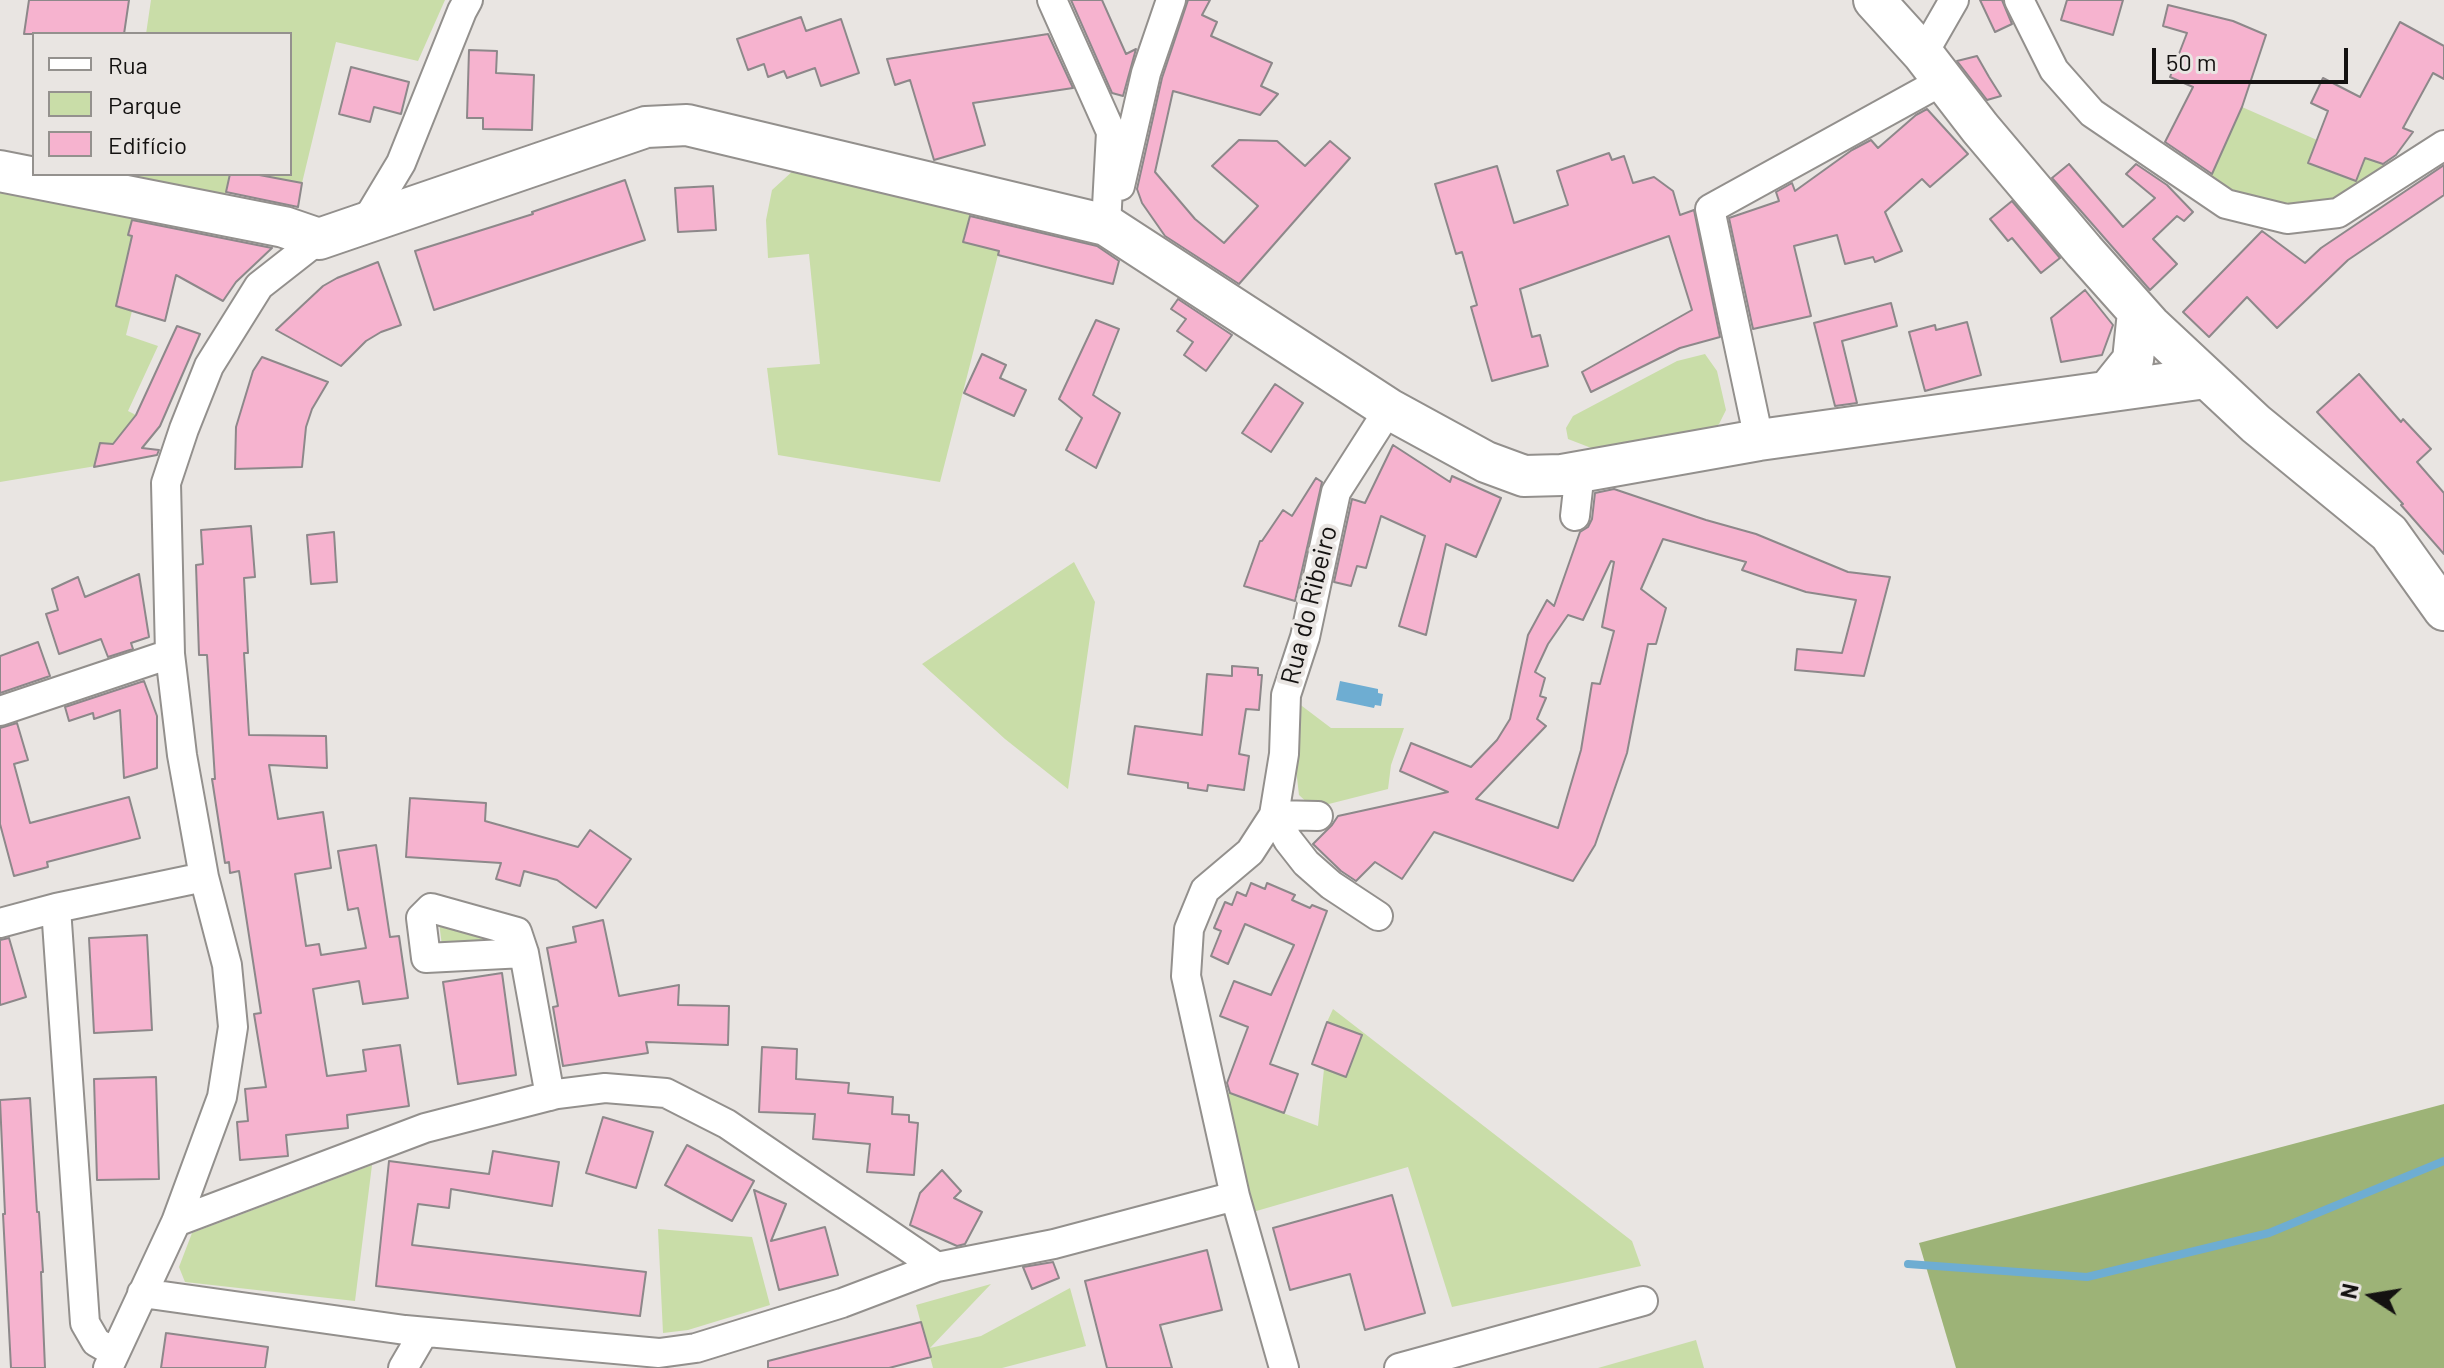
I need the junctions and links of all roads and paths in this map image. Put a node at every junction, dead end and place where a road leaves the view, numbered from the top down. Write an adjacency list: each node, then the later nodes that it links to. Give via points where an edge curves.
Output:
1 (468, 0): 10 (street, via 401,163)
2 (1052, 0): 11 (street, via 1111,132)
3 (1171, 0): 11 (street)
4 (1874, 0): 7 (street)
5 (1954, 0): 7 (street)
6 (2019, 0): 8 (street, via 2054,70 2092,113 2226,204 2287,219 2338,213)
7 (1934, 67): 13 (street); 17 (street, via 1710,209)
8 (2444, 145)
9 (0, 171): 12 (street, via 284,227)
10 (365, 223): 11 (street, via 646,127 687,125); 12 (street)
11 (1106, 225): 16 (street)
12 (319, 239): 21 (street, via 259,286 209,366 184,429 166,483)
13 (2138, 312): 14 (street); 15 (street, via 2133,360)
14 (2206, 378): 15 (street); 20 (street, via 2389,533)
15 (2109, 390): 17 (street)
16 (1389, 409): 18 (street, via 1486,462 1524,476); 23 (street, Rua do Ribeiro, via 1336,492 1305,637 1286,695)
17 (1759, 440): 18 (street)
18 (1580, 471): 19 (street)
19 (1575, 516)
20 (2444, 610)
21 (170, 654): 22 (street); 25 (street)
22 (0, 711)
23 (1274, 815): 24 (street); 27 (street, via 1306,863); 31 (street, Rua do Ribeiro, via 1250,852 1205,890 1189,929 1186,976)
24 (1318, 816)
25 (204, 877): 26 (street); 32 (street, via 227,965 233,1027 222,1097)
26 (56, 908): 28 (street); 37 (street, via 85,1323)
27 (1378, 916)
28 (0, 923)
29 (524, 953): 30 (street)
30 (550, 1096): 32 (street, via 425,1128); 33 (street, via 605,1088 666,1093 727,1124)
31 (1235, 1196): 33 (street, via 1054,1244); 40 (street, Rua do Ribeiro)
32 (176, 1222): 34 (street)
33 (937, 1267): 38 (street)
34 (142, 1293): 36 (street); 37 (street)
35 (1643, 1301): 41 (street)
36 (424, 1332): 38 (street); 39 (street)
37 (112, 1361)
38 (658, 1361)
39 (403, 1368)
40 (1284, 1368)
41 (1399, 1368)

